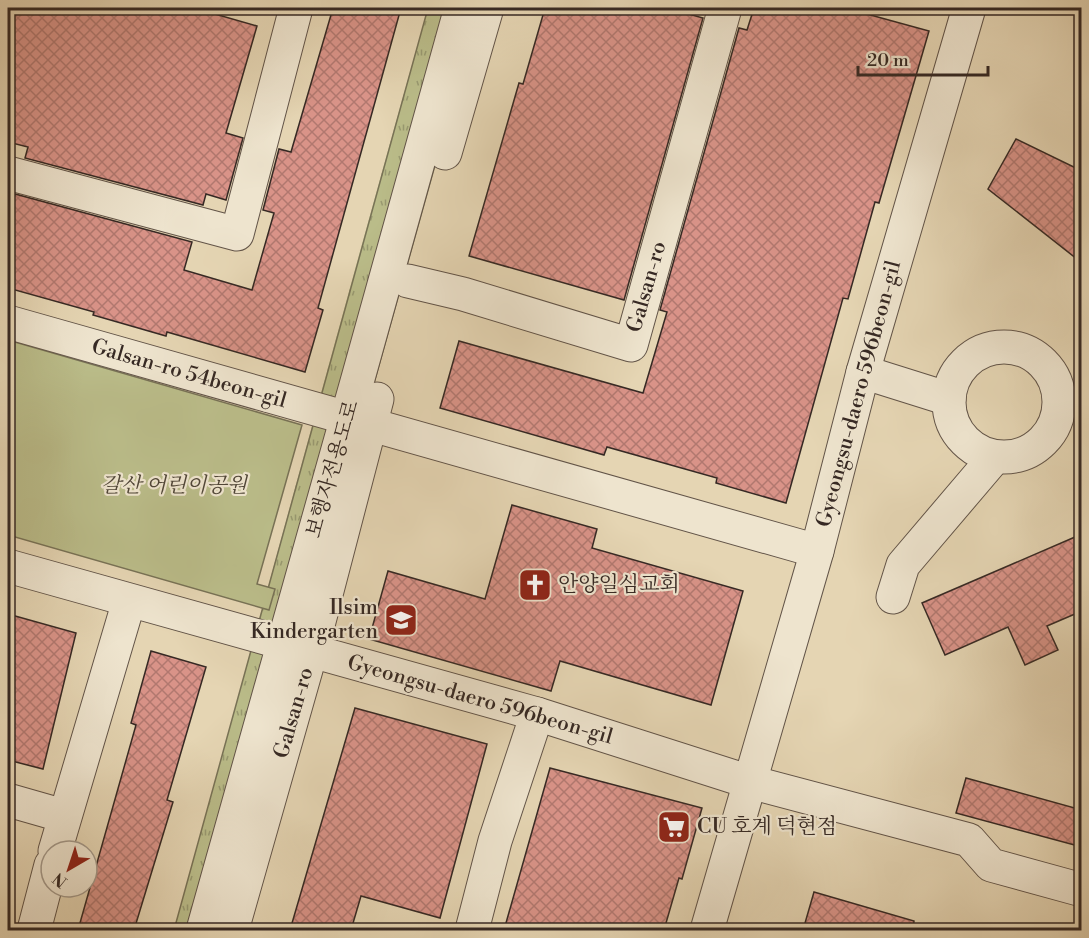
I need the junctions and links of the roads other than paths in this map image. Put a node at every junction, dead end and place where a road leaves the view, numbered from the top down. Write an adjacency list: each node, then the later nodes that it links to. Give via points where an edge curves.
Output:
1 (296, 8): 6 (street, via 237,234)
2 (461, 8): 17 (street, 보행자전용도로, via 348,422)
3 (487, 8): 7 (street, Galsan-ro)
4 (725, 8): 7 (street, Galsan-ro, via 631,345)
5 (969, 8): 9 (street, Gyeongsu-daero 596beon-gil)
6 (8, 173)
7 (408, 281): 11 (street, Galsan-ro)
8 (8, 322): 11 (street, Galsan-ro 54beon-gil)
9 (863, 372): 10 (street); 13 (street, Gyeongsu-daero 596beon-gil)
10 (949, 399): 12 (street, via 953,425 970,447); 12 (street, via 956,373 975,354 1001,346 1028,351 1048,368 1060,392 1058,419 1044,442 1021,456)
11 (370, 425): 13 (street); 17 (street, Galsan-ro)
12 (994, 458): 15 (street, via 903,566)
13 (817, 551): 19 (street, Gyeongsu-daero 596beon-gil)
14 (8, 566): 16 (street, Gyeongsu-daero 596beon-gil)
15 (893, 597)
16 (129, 601): 17 (street, Gyeongsu-daero 596beon-gil); 21 (street)
17 (297, 647): 18 (street, Gyeongsu-daero 596beon-gil); 26 (street, 보행자전용도로); 27 (street, Galsan-ro)
18 (537, 714): 19 (street, Gyeongsu-daero 596beon-gil); 28 (street, via 495,841)
19 (750, 782): 23 (street, Gyeongsu-daero 596beon-gil, via 969,840 991,865); 29 (street, Gyeongsu-daero 596beon-gil)
20 (8, 800): 21 (street)
21 (64, 816): 22 (street)
22 (58, 839)
23 (1082, 890)
24 (42, 899): 25 (street)
25 (34, 930)
26 (203, 930)
27 (232, 930)
28 (472, 930)
29 (707, 930)

